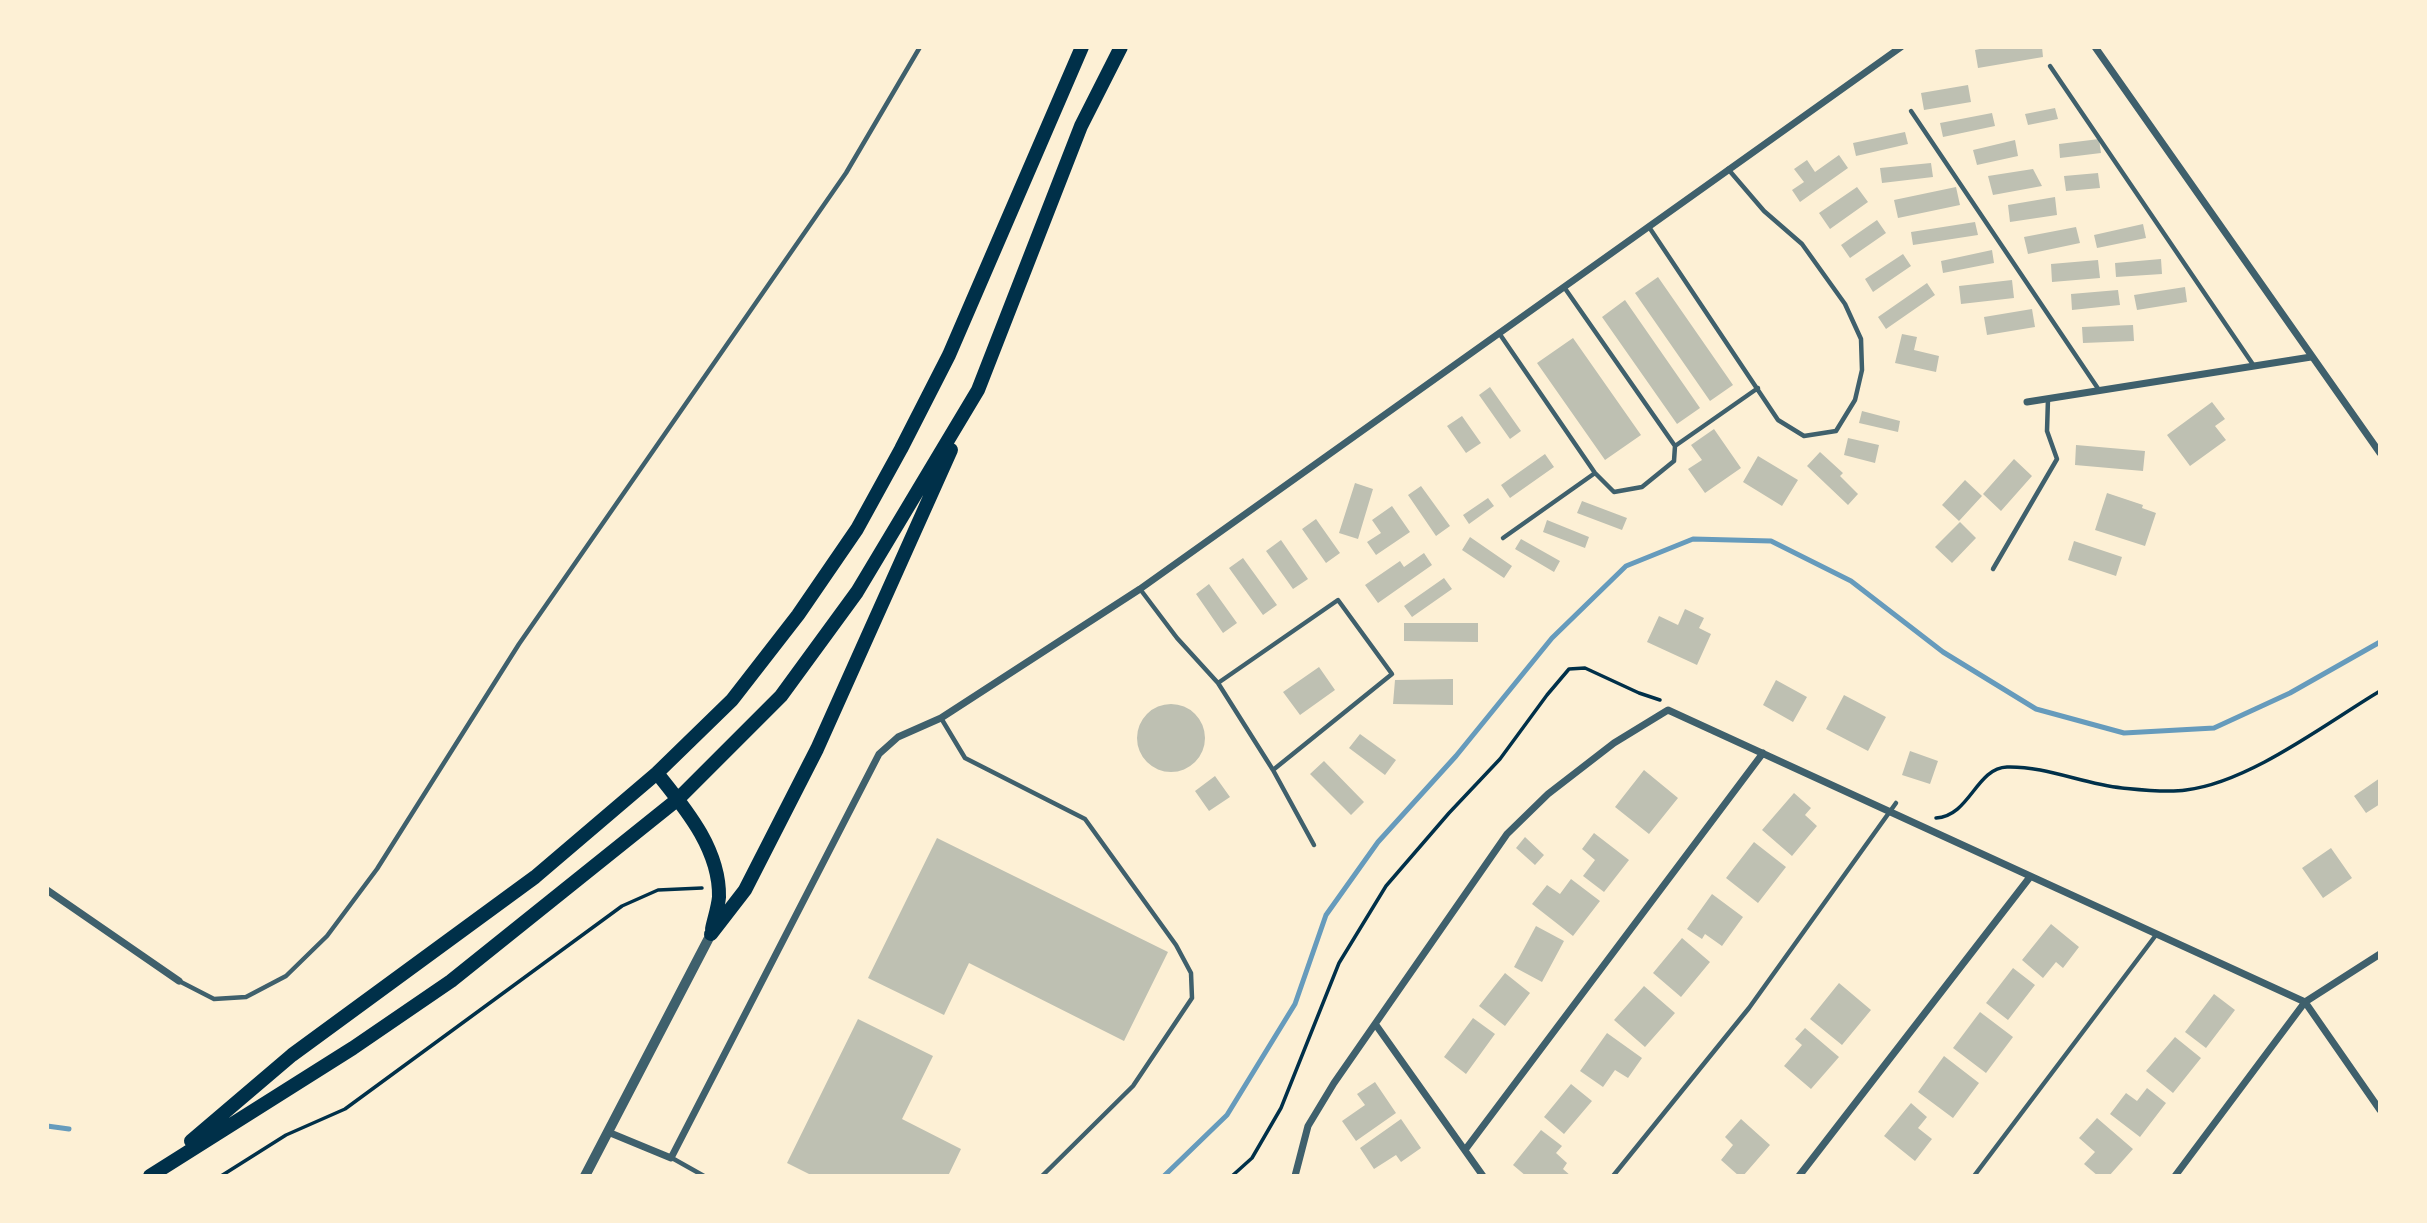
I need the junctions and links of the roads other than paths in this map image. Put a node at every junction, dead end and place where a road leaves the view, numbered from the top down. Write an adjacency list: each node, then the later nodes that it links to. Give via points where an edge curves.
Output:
1 (920, 47): 39 (lane, via 846,173 519,644 377,869 327,936 286,976 246,998 214,999)
2 (1082, 47): 29 (main road, via 949,355 857,528 732,700)
3 (1121, 47): 15 (main road, via 1081,126)
4 (1901, 47): 8 (street)
5 (2095, 47): 12 (street)
6 (2050, 66): 13 (lane)
7 (1911, 111): 16 (lane)
8 (1728, 169): 9 (street); 14 (lane, via 1764,211 1802,244 1845,304 1861,339 1862,370 1855,400 1836,431 1804,436 1778,420)
9 (1649, 227): 10 (street); 14 (lane)
10 (1564, 287): 11 (street); 19 (lane)
11 (1499, 333): 21 (lane); 24 (street)
12 (2311, 357): 13 (street); 20 (street)
13 (2255, 366): 16 (street)
14 (1758, 388): 19 (lane)
15 (978, 390): 30 (main road, via 857,592 781,696); 36 (main road, via 817,749 745,890)
16 (2099, 391): 17 (street)
17 (2048, 399): 18 (street); 23 (lane, via 2047,431 2057,459)
18 (2027, 402)
19 (1675, 446): 21 (lane, via 1674,461 1642,488 1614,492)
20 (2380, 453)
21 (1595, 473): 22 (lane)
22 (1503, 538)
23 (1993, 569)
24 (1140, 589): 25 (lane); 26 (street)
25 (1218, 683): 28 (lane); 28 (lane, via 1338,600 1392,674)
26 (941, 718): 45 (street, via 898,737 878,754); 49 (lane, via 965,758 1085,819 1176,945 1191,973 1192,998 1133,1086)
27 (1763, 753): 32 (street); 41 (street, via 1668,710 1614,743 1548,794 1507,834); 44 (street)
28 (1273, 770): 33 (lane)
29 (657, 773): 30 (main road); 46 (main road, via 535,877 292,1055)
30 (678, 799): 36 (main road, via 707,845 717,874 719,898); 46 (main road, via 451,981)
31 (1896, 803): 32 (lane)
32 (1891, 812): 34 (street); 52 (lane, via 1749,1008)
33 (1314, 845)
34 (2030, 877): 37 (street); 53 (street)
35 (47, 890): 39 (street)
36 (711, 934): 43 (street)
37 (2156, 934): 40 (street); 54 (lane)
38 (2380, 954): 40 (street)
39 (179, 981)
40 (2305, 1002): 42 (street); 55 (street)
41 (1376, 1025): 44 (street); 50 (street, via 1308,1126)
42 (2380, 1110)
43 (608, 1132): 45 (street); 47 (street)
44 (1465, 1150): 51 (street)
45 (671, 1157): 48 (lane)
46 (154, 1173)
47 (585, 1176)
48 (704, 1176)
49 (1042, 1176)
50 (1296, 1176)
51 (1483, 1176)
52 (1613, 1176)
53 (1799, 1176)
54 (1974, 1176)
55 (2175, 1176)

